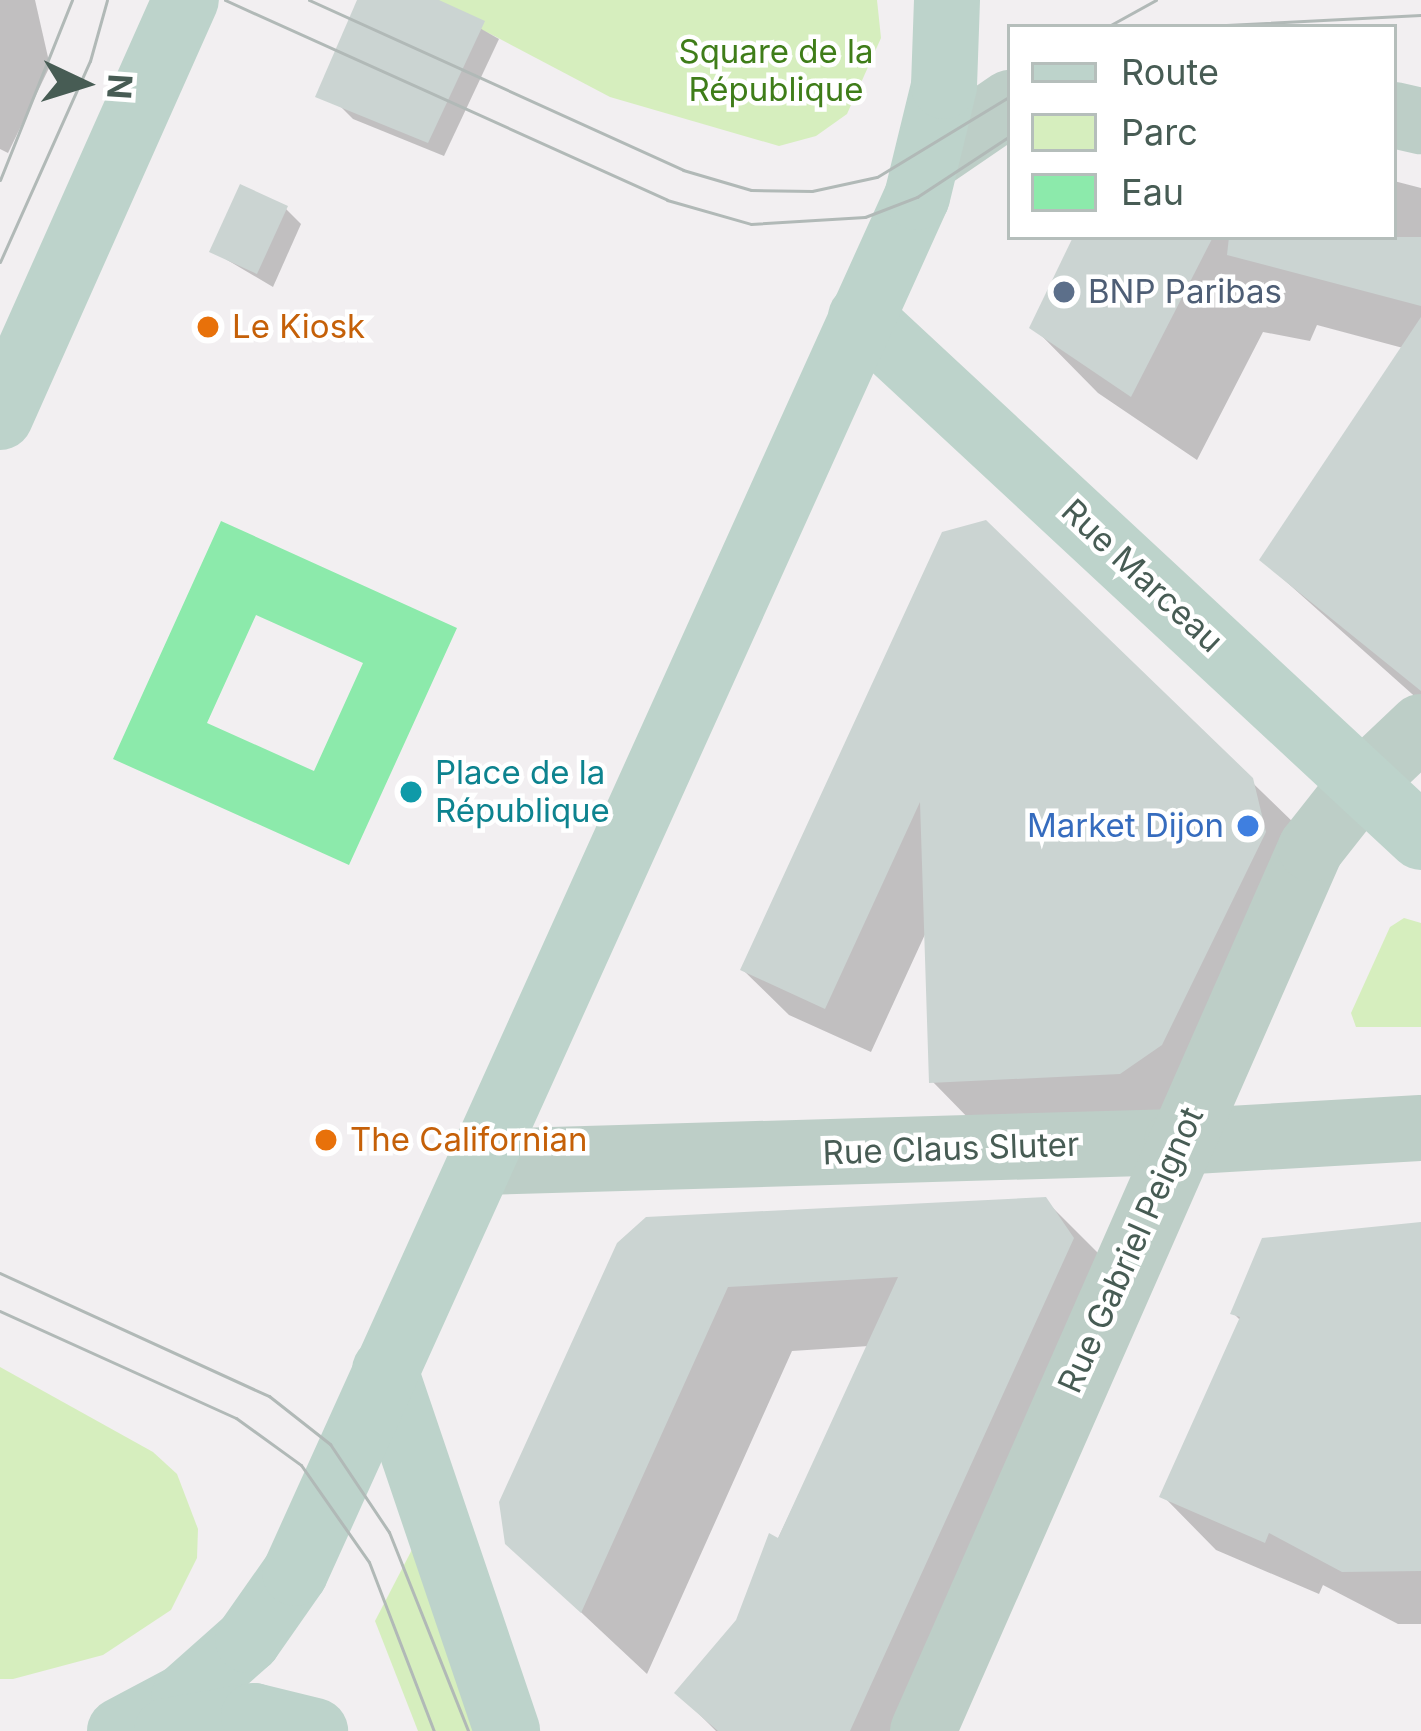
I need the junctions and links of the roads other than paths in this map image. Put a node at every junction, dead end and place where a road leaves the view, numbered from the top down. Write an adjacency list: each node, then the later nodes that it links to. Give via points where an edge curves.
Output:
1 (185, 0): 6 (main road)
2 (947, 0): 4 (main road)
3 (1007, 105): 4 (street)
4 (931, 157): 5 (main road)
5 (861, 317): 8 (main road, Rue Marceau); 12 (main road)
6 (0, 417)
7 (1421, 727): 8 (street, Rue Gabriel Peignot)
8 (1363, 782): 9 (main road, Rue Marceau); 11 (street, Rue Gabriel Peignot, via 1311,848)
9 (1421, 837)
10 (1421, 1128): 11 (street, Rue Claus Sluter)
11 (1177, 1142): 12 (street, Rue Claus Sluter); 18 (street, Rue Gabriel Peignot)
12 (482, 1162): 13 (main road)
13 (386, 1370): 14 (main road, via 296,1574 248,1640 184,1697); 17 (main road)
14 (120, 1731)
15 (167, 1731): 16 (main road, via 254,1716)
16 (315, 1731)
17 (507, 1731)
18 (923, 1731)

